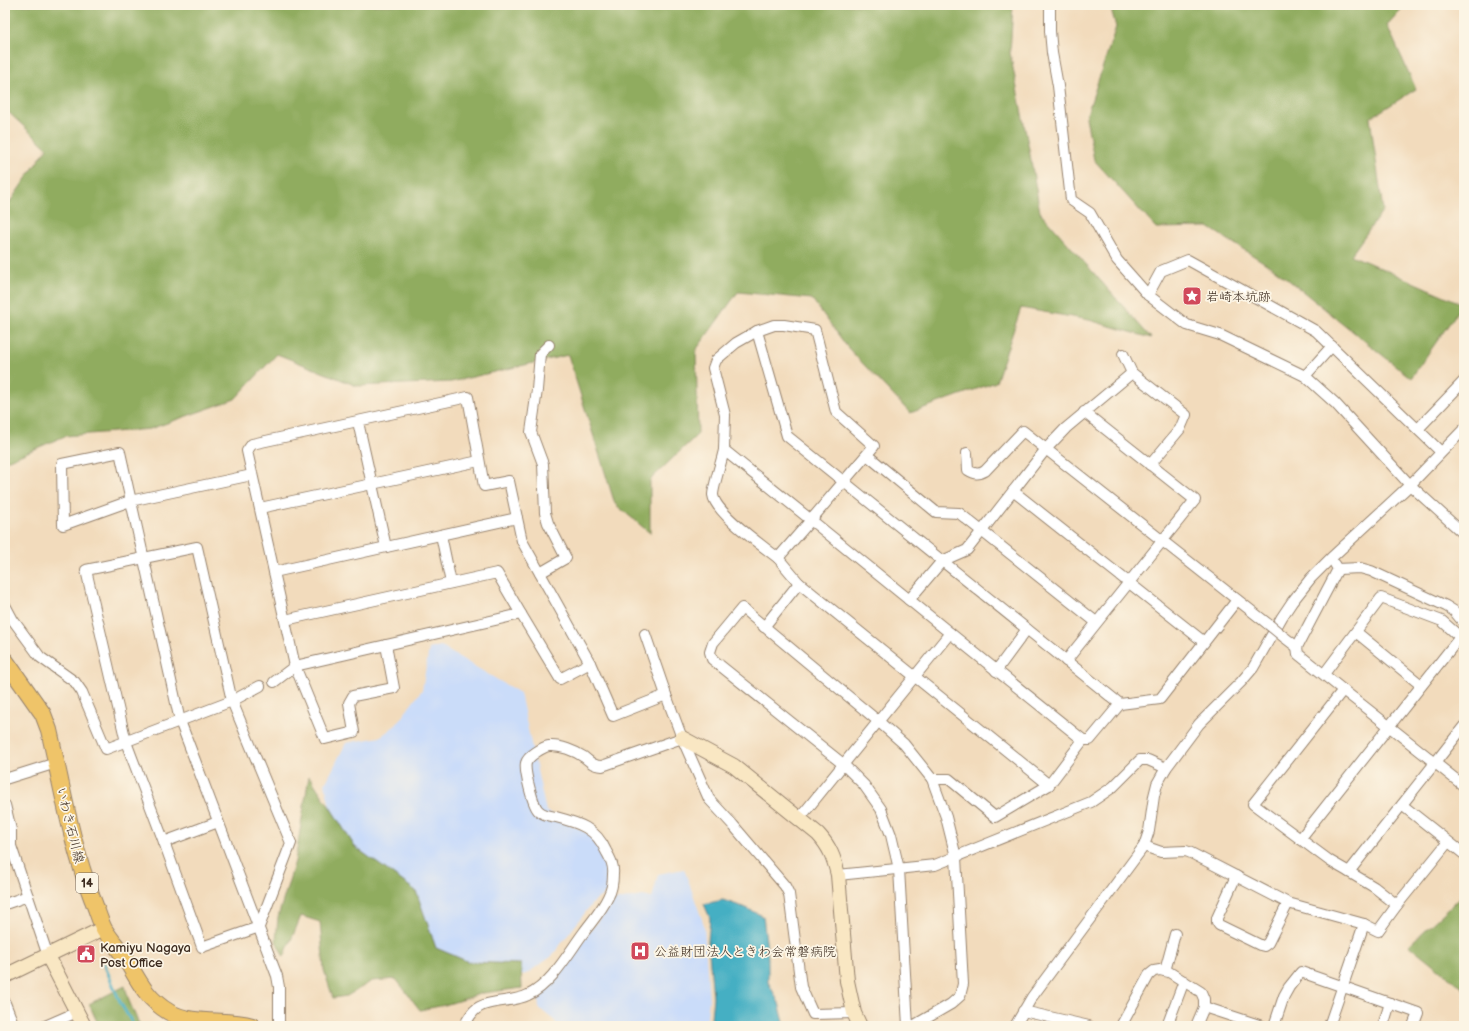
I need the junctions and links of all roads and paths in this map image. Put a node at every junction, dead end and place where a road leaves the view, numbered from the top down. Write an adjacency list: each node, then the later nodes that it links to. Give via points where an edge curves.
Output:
1 (1050, 5): 2 (street, via 1052,53 1071,200 1090,213 1117,260)
2 (1148, 295): 5 (street, via 1161,271 1188,260 1316,331); 8 (street, via 1187,325 1220,335)
3 (757, 332): 15 (street, via 736,343 716,360 713,368 725,415); 18 (street, via 774,324 815,330 836,412 874,446); 22 (street, via 787,436)
4 (549, 345): 41 (street, via 540,354 531,432 543,464 545,513 566,558)
5 (1332, 346): 8 (street); 12 (street)
6 (1123, 354): 7 (street)
7 (1132, 373): 10 (street); 20 (street, via 1186,415 1180,429)
8 (1305, 376): 24 (street, via 1334,403)
9 (1464, 381): 12 (street)
10 (1084, 412): 14 (street); 20 (street)
11 (358, 422): 19 (street, via 468,397); 21 (street, via 252,444 247,451); 23 (street)
12 (1418, 429): 16 (street)
13 (1463, 433): 16 (street)
14 (1046, 449): 17 (street, via 1023,431 985,471 979,474 968,470); 25 (street); 33 (street)
15 (724, 450): 29 (street); 36 (street, via 713,494 715,503 725,515)
16 (1441, 452): 24 (street)
17 (967, 453)
18 (866, 455): 22 (street); 30 (street, via 936,512 959,513)
19 (479, 461): 23 (street); 28 (street, via 484,486 509,481)
20 (1150, 465): 33 (street, via 1195,500)
21 (252, 475): 26 (street); 27 (street)
22 (844, 482): 29 (street); 38 (street)
23 (372, 484): 27 (street); 34 (street)
24 (1410, 485): 31 (street); 37 (street)
25 (1013, 491): 30 (street); 43 (street)
26 (130, 501): 26 (street, via 64,525 62,464 120,452); 35 (street)
27 (260, 508): 40 (street)
28 (517, 518): 32 (street); 41 (street, via 522,541)
29 (811, 520): 36 (street); 45 (street)
30 (982, 531): 38 (street, via 967,550); 50 (street)
31 (1464, 534)
32 (441, 535): 34 (street); 44 (street)
33 (1162, 540): 43 (street); 46 (street)
34 (386, 547): 40 (street)
35 (144, 558): 72 (street, via 197,547); 74 (street); 80 (street, via 86,570)
36 (778, 558): 42 (street)
37 (1331, 558): 39 (street); 84 (street, via 1292,602 1253,668 1199,724)
38 (942, 561): 45 (street); 53 (street)
39 (1338, 569): 51 (street, via 1360,568 1371,571 1446,606); 59 (street)
40 (274, 572): 49 (street)
41 (540, 573): 62 (street)
42 (799, 582): 52 (street); 66 (street)
43 (1129, 582): 50 (street); 57 (street)
44 (452, 583): 48 (street, via 497,573); 49 (street)
45 (909, 600): 55 (street)
46 (1237, 600): 57 (street); 59 (street, bridge)
47 (5, 605): 80 (street, via 12,620 40,657 75,682 82,692 106,749)
48 (521, 614): 58 (street); 62 (street, via 560,679)
49 (285, 620): 63 (street)
50 (1096, 622): 61 (street)
51 (1464, 623)
52 (764, 627): 75 (street); 83 (street, via 742,608 713,643 710,652 712,659)
53 (1027, 629): 61 (street); 64 (street)
54 (1356, 632): 65 (street); 68 (street); 68 (street, via 1381,598 1442,621 1460,637)
55 (950, 633): 64 (street); 66 (street)
56 (645, 634): 71 (street)
57 (1204, 642): 73 (street, via 1160,699)
58 (386, 645): 63 (street); 63 (street, via 394,688 353,696 349,703 354,732 325,739)
59 (1297, 647): 65 (street, via 1298,654)
60 (5, 660): 81 (main road, いわき石川線 / 14, via 43,714)
61 (1066, 661): 73 (street)
62 (590, 664): 71 (street, via 613,716)
63 (295, 666): 67 (street)
64 (996, 671): 79 (street)
65 (1324, 674): 70 (street)
66 (914, 676): 75 (street); 87 (street)
67 (274, 682)
68 (1422, 685): 76 (street)
69 (260, 686): 72 (street)
70 (1343, 690): 76 (street); 93 (street, via 1253,804)
71 (666, 695): 78 (street)
72 (232, 701): 74 (street); 110 (street, via 291,843)
73 (1120, 704): 79 (street, via 1090,740)
74 (180, 721): 80 (street); 92 (street)
75 (878, 721): 83 (street); 86 (street, via 904,744)
76 (1389, 726): 82 (street); 93 (street)
77 (1464, 726): 82 (street)
78 (682, 738): 91 (street, via 734,766); 122 (street, via 709,799 785,886 801,987 813,1014); 128 (street, via 602,766 595,766 582,756 554,746 548,746 529,756 525,766 534,806 546,815 576,822 597,836 612,864 612,889 603,906 551,977 540,988 517,1000 480,1006 474,1010)
79 (1084, 740): 87 (street)
80 (126, 742): 94 (street)
81 (56, 763): 85 (street); 109 (main road, いわき石川線 / 14, via 76,851)
82 (1435, 763): 88 (street); 90 (street)
83 (843, 764): 91 (street); 100 (street, via 864,785 881,809 891,835)
84 (1166, 768): 97 (street, via 1157,784); 99 (street, via 1148,760 1140,760 1113,787 1091,802)
85 (5, 779)
86 (932, 779): 87 (street, via 949,779 995,817); 99 (street, via 946,817)
87 (1049, 785)
88 (1464, 786)
89 (5, 805): 96 (street, via 10,830)
90 (1402, 805): 95 (street); 101 (street)
91 (799, 819): 102 (street, via 827,844)
92 (218, 822): 94 (street); 110 (street)
93 (1300, 839): 101 (street)
94 (164, 842): 110 (street, via 202,947)
95 (1448, 842): 98 (street); 107 (street)
96 (8, 846): 104 (street)
97 (1144, 846): 103 (street, via 1161,852 1186,851); 120 (street)
98 (1464, 854)
99 (956, 857): 100 (street, via 935,864); 131 (street, via 963,984 960,996)
100 (899, 869): 102 (street); 130 (street)
101 (1349, 872): 107 (street)
102 (838, 875): 122 (street, via 847,982)
103 (1236, 876): 105 (street); 105 (street, via 1217,918 1219,925 1264,946 1268,943)
104 (28, 896): 106 (street); 112 (street)
105 (1288, 903): 108 (street)
106 (5, 904)
107 (1397, 905): 108 (street, via 1378,931)
108 (1364, 924): 116 (street)
109 (104, 928): 112 (street); 126 (main road, いわき石川線 / 14, via 147,994 156,1003 182,1017)
110 (259, 928): 127 (street, via 277,976)
111 (1175, 934): 113 (street)
112 (48, 956): 114 (street); 121 (street)
113 (1165, 971): 115 (street); 134 (street, via 1154,971 1149,975)
114 (5, 976)
115 (1184, 981): 119 (street, via 1201,992); 135 (street)
116 (1343, 987): 118 (street); 138 (street, via 1301,972 1284,996); 139 (street)
117 (5, 1003): 123 (street)
118 (1390, 1003): 140 (street); 141 (street, via 1418,1013)
119 (1204, 1006): 136 (street); 137 (street)
120 (1023, 1011): 132 (street); 133 (street)
121 (77, 1012): 124 (street); 125 (street)
122 (854, 1013): 129 (street)
123 (14, 1026)
124 (45, 1026)
125 (84, 1026)
126 (252, 1026)
127 (279, 1026)
128 (464, 1026)
129 (860, 1026)
130 (908, 1026)
131 (913, 1026)
132 (1015, 1026)
133 (1088, 1026)
134 (1121, 1026)
135 (1167, 1026)
136 (1196, 1026)
137 (1262, 1026)
138 (1274, 1026)
139 (1329, 1026)
140 (1383, 1026)
141 (1413, 1026)

